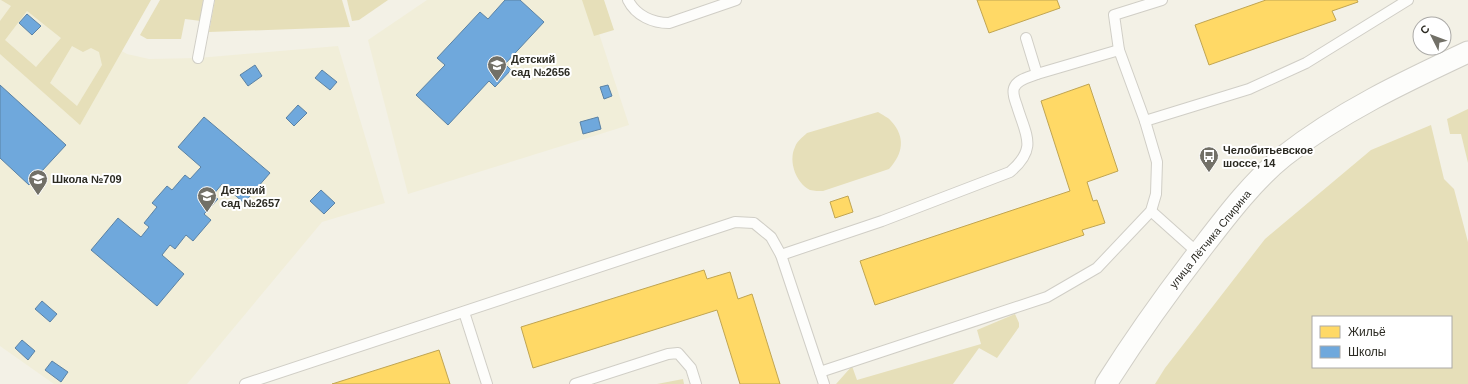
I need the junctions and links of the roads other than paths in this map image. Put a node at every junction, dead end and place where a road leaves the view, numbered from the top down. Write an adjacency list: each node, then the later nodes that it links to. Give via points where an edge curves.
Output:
1 (208, 0): 9 (lane)
2 (628, 0): 3 (lane, via 638,12 658,23 669,23)
3 (736, 0)
4 (1162, 0): 7 (lane, via 1114,15)
5 (1408, 0): 11 (lane, via 1306,63 1249,88)
6 (1026, 38): 10 (lane)
7 (1119, 50): 10 (lane); 11 (lane)
8 (1468, 52): 13 (street, улица Лётчика Спирина, via 1395,86 1351,111 1284,157 1234,207)
9 (198, 58)
10 (1037, 74): 14 (lane, via 1021,80 1014,87 1013,95 1028,142 1027,153 1010,172 882,221)
11 (1145, 122): 12 (lane, via 1158,162 1156,194)
12 (1151, 211): 13 (lane); 16 (lane, via 1097,268 1047,297)
13 (1198, 253): 22 (street, улица Лётчика Спирина, via 1140,331)
14 (781, 255): 15 (lane, via 771,237 754,223 735,222); 16 (lane)
15 (464, 312): 17 (lane); 18 (lane)
16 (820, 372): 21 (lane)
17 (245, 384)
18 (486, 384)
19 (575, 384): 20 (lane, via 678,353 691,368)
20 (696, 384)
21 (824, 384)
22 (1106, 384)

